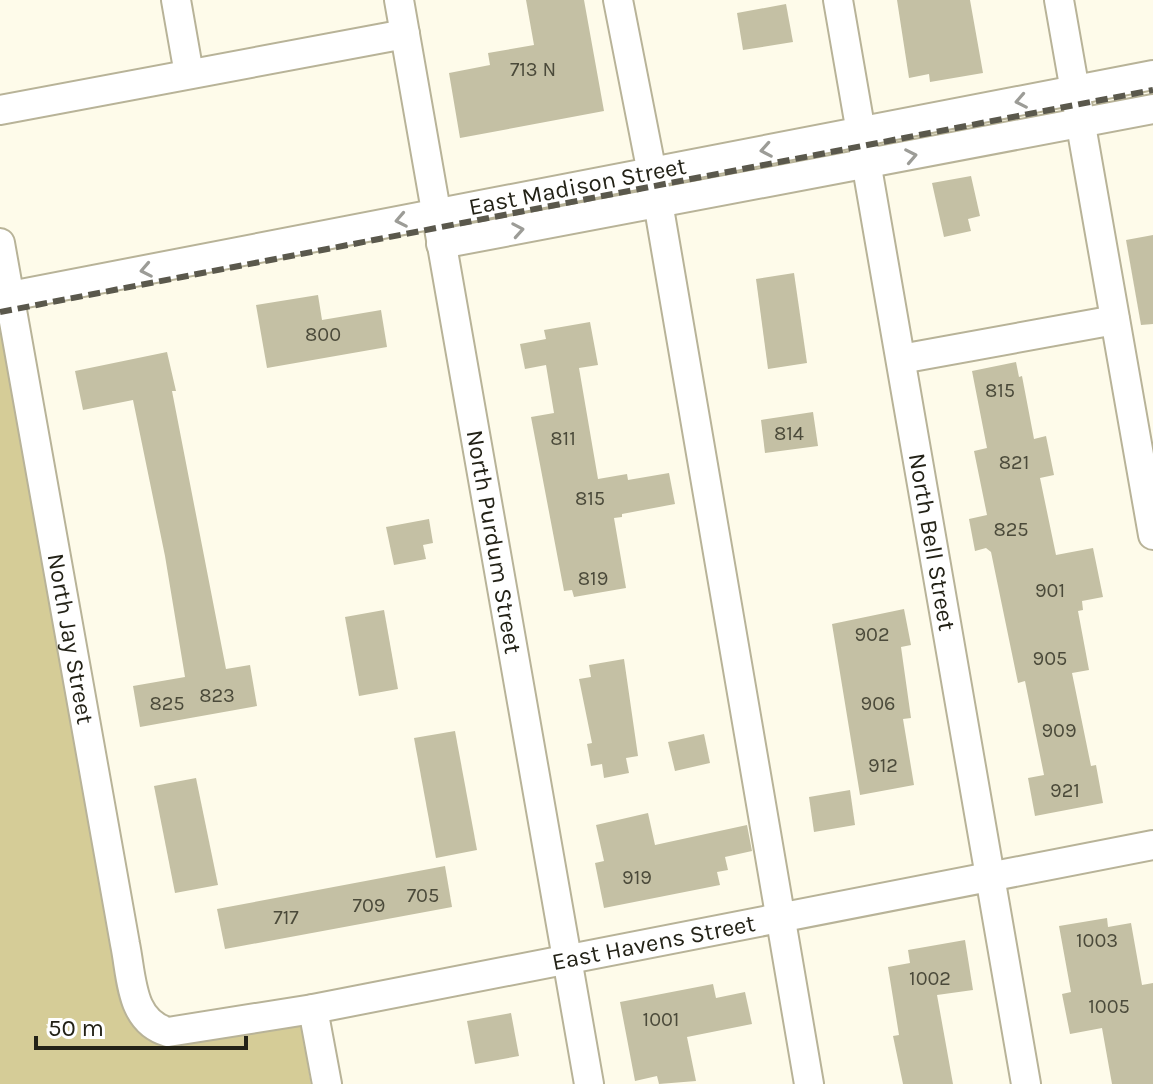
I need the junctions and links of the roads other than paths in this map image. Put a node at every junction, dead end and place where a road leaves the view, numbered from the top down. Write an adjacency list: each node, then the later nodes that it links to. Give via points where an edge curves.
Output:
1 (176, 0): 7 (street)
2 (399, 0): 6 (street, North Purdum Street)
3 (618, 0): 15 (street)
4 (838, 0): 13 (street, North Bell Street)
5 (1059, 0): 9 (street)
6 (405, 34): 7 (street); 17 (street, North Purdum Street)
7 (189, 74): 11 (street)
8 (1153, 75): 9 (street, East Madison Street)
9 (1075, 90): 12 (street); 13 (street, East Madison Street, one-way to 13)
10 (1153, 109): 12 (street, East Madison Street)
11 (0, 110)
12 (1081, 123): 14 (street, East Madison Street, one-way to 12); 21 (street)
13 (862, 133): 14 (street, North Bell Street); 15 (street, East Madison Street, one-way to 15)
14 (867, 165): 16 (street, East Madison Street); 22 (street, North Bell Street)
15 (651, 170): 16 (street); 17 (street, East Madison Street)
16 (659, 204): 19 (street, East Madison Street, one-way to 16); 26 (street)
17 (436, 213): 19 (street, North Purdum Street); 20 (street, East Madison Street, one-way to 20)
18 (0, 243): 20 (street, North Jay Street)
19 (441, 244): 27 (street, North Purdum Street)
20 (4, 298): 29 (street, North Jay Street, via 139,1013)
21 (1115, 320): 22 (street); 23 (street)
22 (901, 359): 25 (street, North Bell Street)
23 (1153, 535)
24 (1153, 845): 25 (street, East Havens Street)
25 (990, 876): 26 (street, East Havens Street); 33 (street, North Bell Street)
26 (779, 916): 27 (street, East Havens Street); 32 (street)
27 (567, 958): 28 (street, East Havens Street); 31 (street, North Purdum Street)
28 (313, 1009): 29 (street, East Havens Street, via 168,1032); 30 (street)
29 (153, 1028)
30 (327, 1084)
31 (589, 1084)
32 (809, 1084)
33 (1026, 1084)

